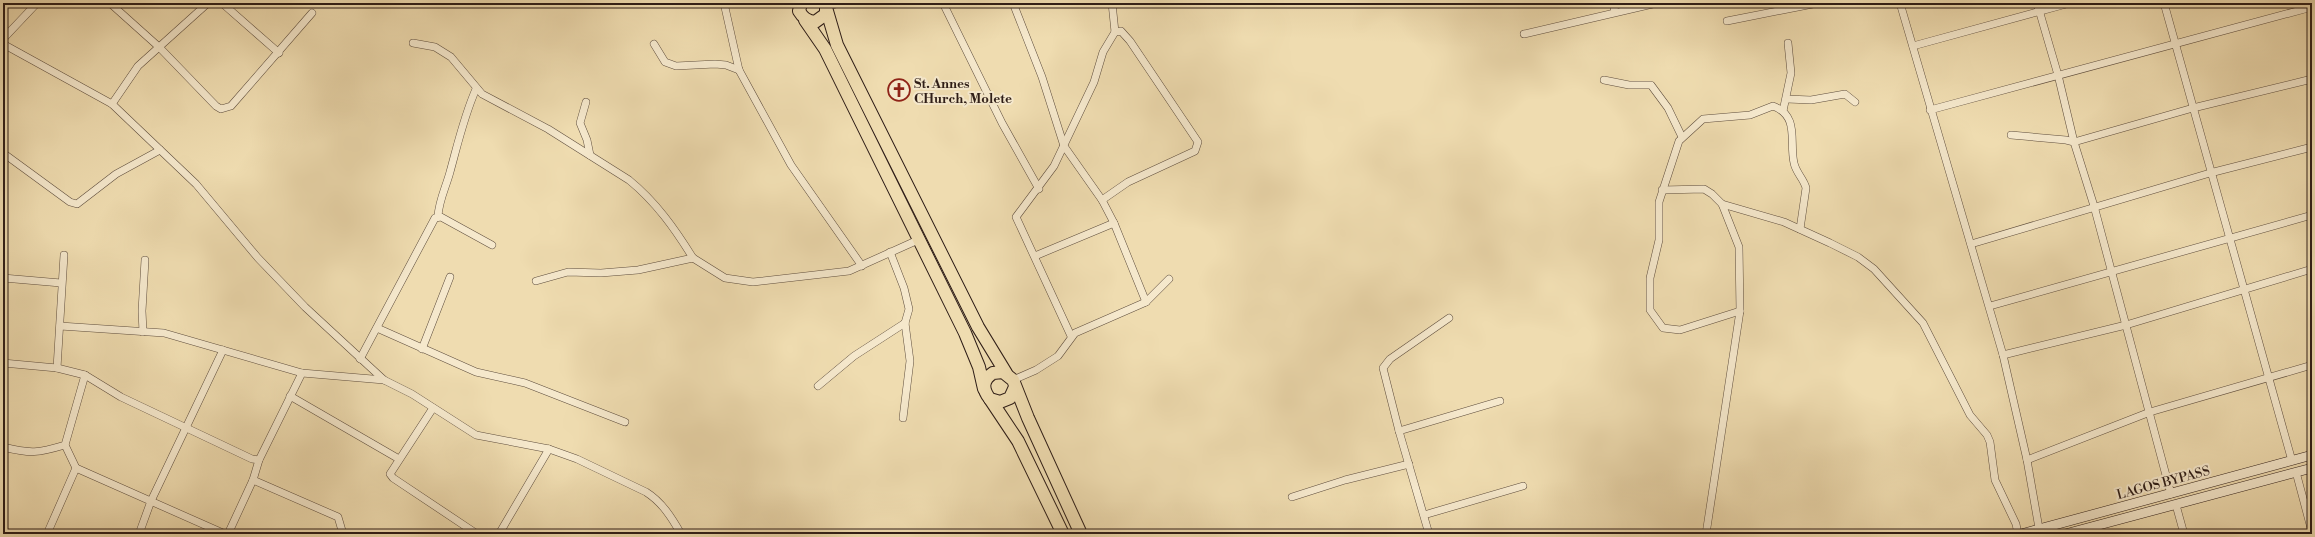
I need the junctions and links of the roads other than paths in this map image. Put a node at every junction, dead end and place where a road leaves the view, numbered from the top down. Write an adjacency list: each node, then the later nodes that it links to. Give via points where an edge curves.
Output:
1 (37, 3): 28 (street)
2 (208, 3): 35 (street)
3 (222, 3): 36 (street)
4 (724, 3): 37 (street)
5 (840, 3): 18 (street)
6 (943, 3): 58 (street, via 1002,122)
7 (1013, 3): 52 (street, via 1042,77)
8 (1112, 3): 26 (street)
9 (1613, 3): 22 (street)
10 (1657, 3): 22 (street)
11 (1817, 3): 25 (street)
12 (1900, 3): 34 (street)
13 (2037, 3): 23 (street)
14 (2070, 3): 23 (street)
15 (2164, 3): 31 (street)
16 (2298, 3): 21 (street)
17 (111, 4): 35 (street)
18 (827, 7): 20 (highway, via 819,21 815,22); 106 (highway, via 837,45 978,327)
19 (2312, 7): 21 (street)
20 (801, 9): 68 (highway, via 825,49)
21 (2300, 11): 31 (street)
22 (1615, 12): 27 (street)
23 (2039, 12): 34 (street); 38 (street)
24 (312, 13): 36 (street)
25 (1727, 21)
26 (1115, 32): 52 (street, via 1103,52 1094,82); 60 (street, via 1121,31 1130,41 1198,142 1195,151 1128,182)
27 (1524, 34)
28 (3, 39)
29 (413, 43): 41 (street, via 436,47 450,56)
30 (1788, 43): 42 (street, via 1791,73)
31 (2176, 43): 38 (street); 46 (street)
32 (3, 44): 45 (street)
33 (654, 44): 37 (street, via 665,62 676,66 715,64)
34 (1913, 46): 47 (street)
35 (159, 47): 36 (street, via 221,109 231,106); 45 (street, via 129,77)
36 (279, 53)
37 (739, 70): 76 (street, via 791,165)
38 (2058, 75): 47 (street); 51 (street)
39 (2312, 79): 46 (street)
40 (1604, 80): 50 (street, via 1629,85 1651,85 1668,108)
41 (476, 89): 56 (street); 64 (street, via 465,115)
42 (1787, 99): 44 (street, via 1811,100 1845,94); 48 (street)
43 (586, 102): 56 (street, via 580,123)
44 (1855, 102)
45 (112, 104): 54 (street)
46 (2193, 108): 51 (street); 57 (street)
47 (1930, 110): 70 (street)
48 (1783, 111): 50 (street, via 1773,106 1750,115 1703,118); 66 (street, via 1793,128 1794,162 1806,188)
49 (2011, 135): 51 (street)
50 (1682, 137): 59 (street)
51 (2074, 142): 62 (street)
52 (1064, 146): 58 (street); 60 (street)
53 (2312, 147): 57 (street)
54 (160, 150): 55 (street, via 116,174 76,204); 98 (street, via 196,184 258,258)
55 (3, 153)
56 (590, 155): 74 (street, via 640,189 671,224)
57 (2210, 173): 62 (street); 67 (street)
58 (1039, 189): 73 (street, via 1016,217)
59 (1662, 190): 61 (street, via 1704,189); 87 (street, via 1658,210 1660,240 1650,278 1650,310 1654,318 1663,328 1674,330)
60 (1102, 200): 65 (street)
61 (1722, 204): 66 (street, via 1763,215); 87 (street, via 1739,247)
62 (2094, 206): 70 (street); 78 (street)
63 (2312, 215): 67 (street)
64 (438, 216): 69 (street); 92 (street)
65 (1114, 223): 73 (street); 85 (street)
66 (1800, 229): 149 (street, via 1868,264 1923,323 1970,415 1987,435 1995,480 2016,524)
67 (2230, 239): 78 (street); 84 (street)
68 (918, 240): 71 (street); 108 (highway, via 973,350)
69 (492, 244)
70 (1971, 244): 86 (street)
71 (890, 252): 76 (street); 89 (street, via 909,309)
72 (64, 255): 83 (street)
73 (1035, 256): 94 (street)
74 (693, 258): 76 (street, via 725,278 753,282 834,274); 82 (street, via 638,270 568,272)
75 (145, 260): 93 (street)
76 (862, 266)
77 (2312, 269): 84 (street)
78 (2111, 272): 86 (street); 90 (street)
79 (3, 278): 83 (street)
80 (450, 278): 95 (street)
81 (1169, 279): 85 (street)
82 (536, 281)
83 (61, 283): 91 (street)
84 (2244, 290): 90 (street); 104 (street)
85 (1146, 302): 94 (street, via 1081,329)
86 (1990, 306): 97 (street)
87 (1740, 311): 148 (street)
88 (1449, 318): 116 (street, via 1390,359 1383,368)
89 (905, 323): 107 (street, via 854,356); 113 (street, via 910,361)
90 (2126, 325): 97 (street); 112 (street)
91 (60, 326): 93 (street); 101 (street)
92 (377, 328): 95 (street); 98 (street)
93 (143, 332): 96 (street, via 164,333)
94 (1071, 336): 106 (street, via 1058,356 1036,370)
95 (422, 348): 114 (street, via 476,372 525,382)
96 (223, 350): 102 (street); 115 (street)
97 (2003, 355): 123 (street)
98 (360, 359): 105 (street)
99 (3, 363): 101 (street)
100 (2312, 365): 104 (street)
101 (57, 368): 103 (street)
102 (302, 373): 105 (street); 109 (street)
103 (85, 375): 115 (street, via 121,398); 117 (street)
104 (2267, 377): 112 (street); 124 (street)
105 (384, 380): 111 (street)
106 (1011, 380): 108 (highway, via 993,373 986,380); 108 (highway, via 1013,394 1005,401 1000,402); 146 (highway)
107 (818, 386)
108 (987, 394): 145 (highway, via 1018,441)
109 (290, 396): 121 (street); 122 (street)
110 (1500, 401): 116 (street)
111 (434, 408): 119 (street, via 476,435); 121 (street)
112 (2150, 412): 123 (street); 131 (street)
113 (903, 418)
114 (625, 422)
115 (186, 427): 122 (street); 133 (street)
116 (1399, 431): 125 (street)
117 (65, 445): 118 (street, via 26,453); 126 (street)
118 (3, 447)
119 (549, 449): 143 (street); 144 (street, via 577,459 656,498)
120 (2312, 455): 124 (main road, LAGOS BYPASS)
121 (399, 459): 142 (street, via 390,474 393,478)
122 (259, 460): 129 (street)
123 (2027, 460): 136 (street)
124 (2292, 461): 131 (main road, LAGOS BYPASS)
125 (1409, 464): 132 (street); 135 (street)
126 (76, 468): 133 (street); 138 (street)
127 (2312, 468): 128 (main road, LAGOS BYPASS)
128 (2296, 472): 134 (main road, LAGOS BYPASS); 137 (street)
129 (253, 480): 140 (street); 141 (street, via 338,517)
130 (1523, 486): 135 (street)
131 (2171, 494): 136 (main road, LAGOS BYPASS)
132 (1292, 497)
133 (151, 501): 139 (street); 140 (street)
134 (2176, 505): 151 (main road, LAGOS BYPASS); 152 (street)
135 (1424, 515): 147 (street)
136 (2040, 531): 150 (main road, LAGOS BYPASS)
137 (2312, 532)
138 (47, 534)
139 (139, 534)
140 (226, 534)
141 (343, 534)
142 (477, 534)
143 (499, 534)
144 (681, 534)
145 (1063, 534)
146 (1081, 534)
147 (1429, 534)
148 (1706, 534)
149 (2018, 534)
150 (2021, 534)
151 (2066, 534)
152 (2184, 534)

